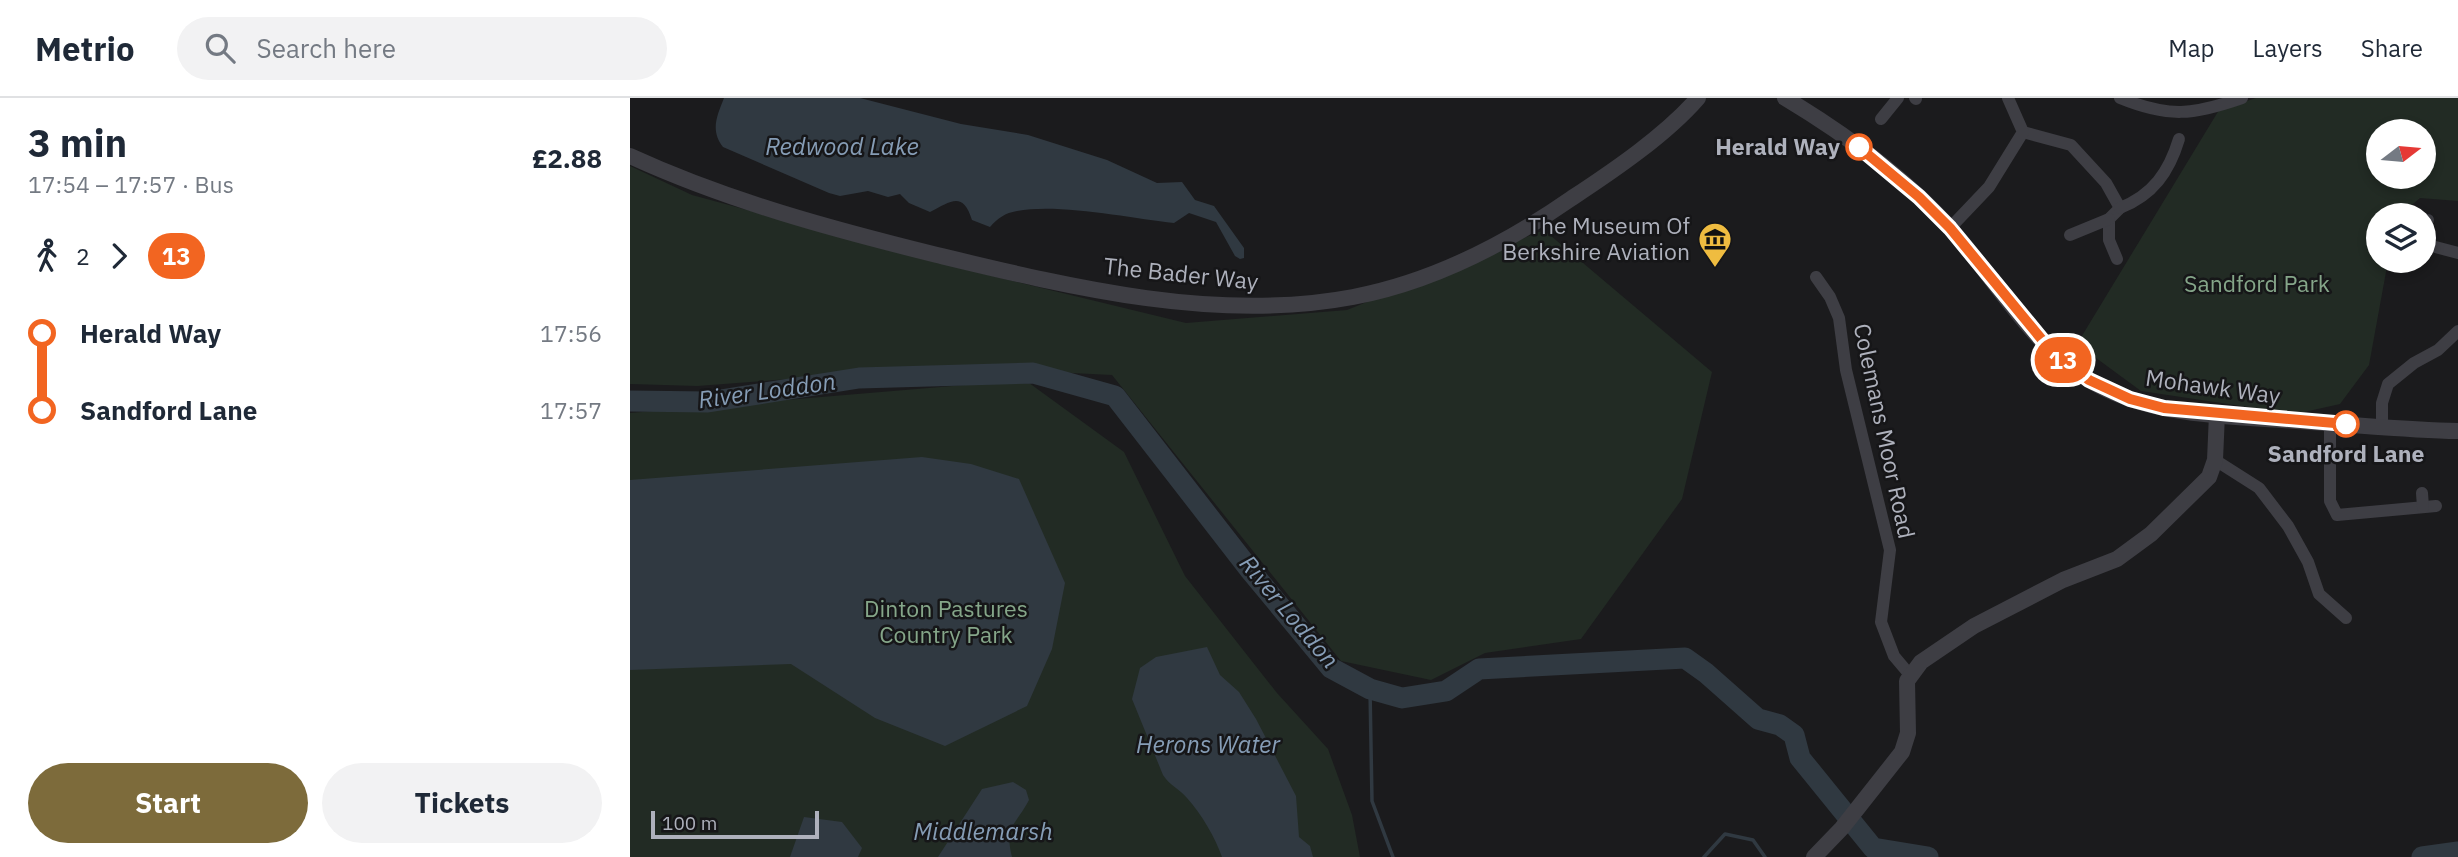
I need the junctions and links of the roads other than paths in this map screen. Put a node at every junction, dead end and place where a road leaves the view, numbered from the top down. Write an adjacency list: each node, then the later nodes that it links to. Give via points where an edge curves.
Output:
1 (1785, 98): 13 (street, Mohawk Way, via 1846,136)
2 (1898, 98): 7 (street)
3 (2008, 98): 8 (street)
4 (2120, 98): 5 (street, via 2152,111 2201,112)
5 (2242, 98)
6 (1697, 101): 10 (street, The Bader Way, via 1626,161 1538,223 1480,253 1385,290 1277,305 1188,302 990,268 786,215 672,176)
7 (1881, 119)
8 (2023, 132): 11 (street, via 2071,145 2106,183); 13 (street, via 1989,187)
9 (2179, 139): 11 (street, via 2157,186)
10 (630, 156)
11 (2120, 208): 12 (street)
12 (2109, 219): 14 (street); 17 (street, via 2109,240)
13 (1950, 228): 20 (street, Mohawk Way, via 2048,347 2089,380 2149,405)
14 (2070, 235)
15 (2436, 247): 16 (street)
16 (2458, 253)
17 (2117, 260)
18 (1816, 277): 27 (street, Colemans Moor Road, via 1839,318 1846,370 1890,550 1881,622 1894,656)
19 (2458, 331): 22 (street, via 2388,384)
20 (2217, 414): 21 (street, Mohawk Way); 24 (street)
21 (2330, 423): 22 (street, Mohawk Way); 25 (street, via 2330,501 2337,514 2430,506)
22 (2382, 426): 23 (street, Mohawk Way)
23 (2458, 431)
24 (2214, 460): 26 (street, via 2259,488 2288,526 2319,594); 27 (street, via 2209,477 2192,497 2117,559 2063,580 1974,626 1921,662)
25 (2422, 493)
26 (2346, 618)
27 (1910, 675): 28 (street, via 1906,691 1909,733 1902,752)
28 (1814, 857)

